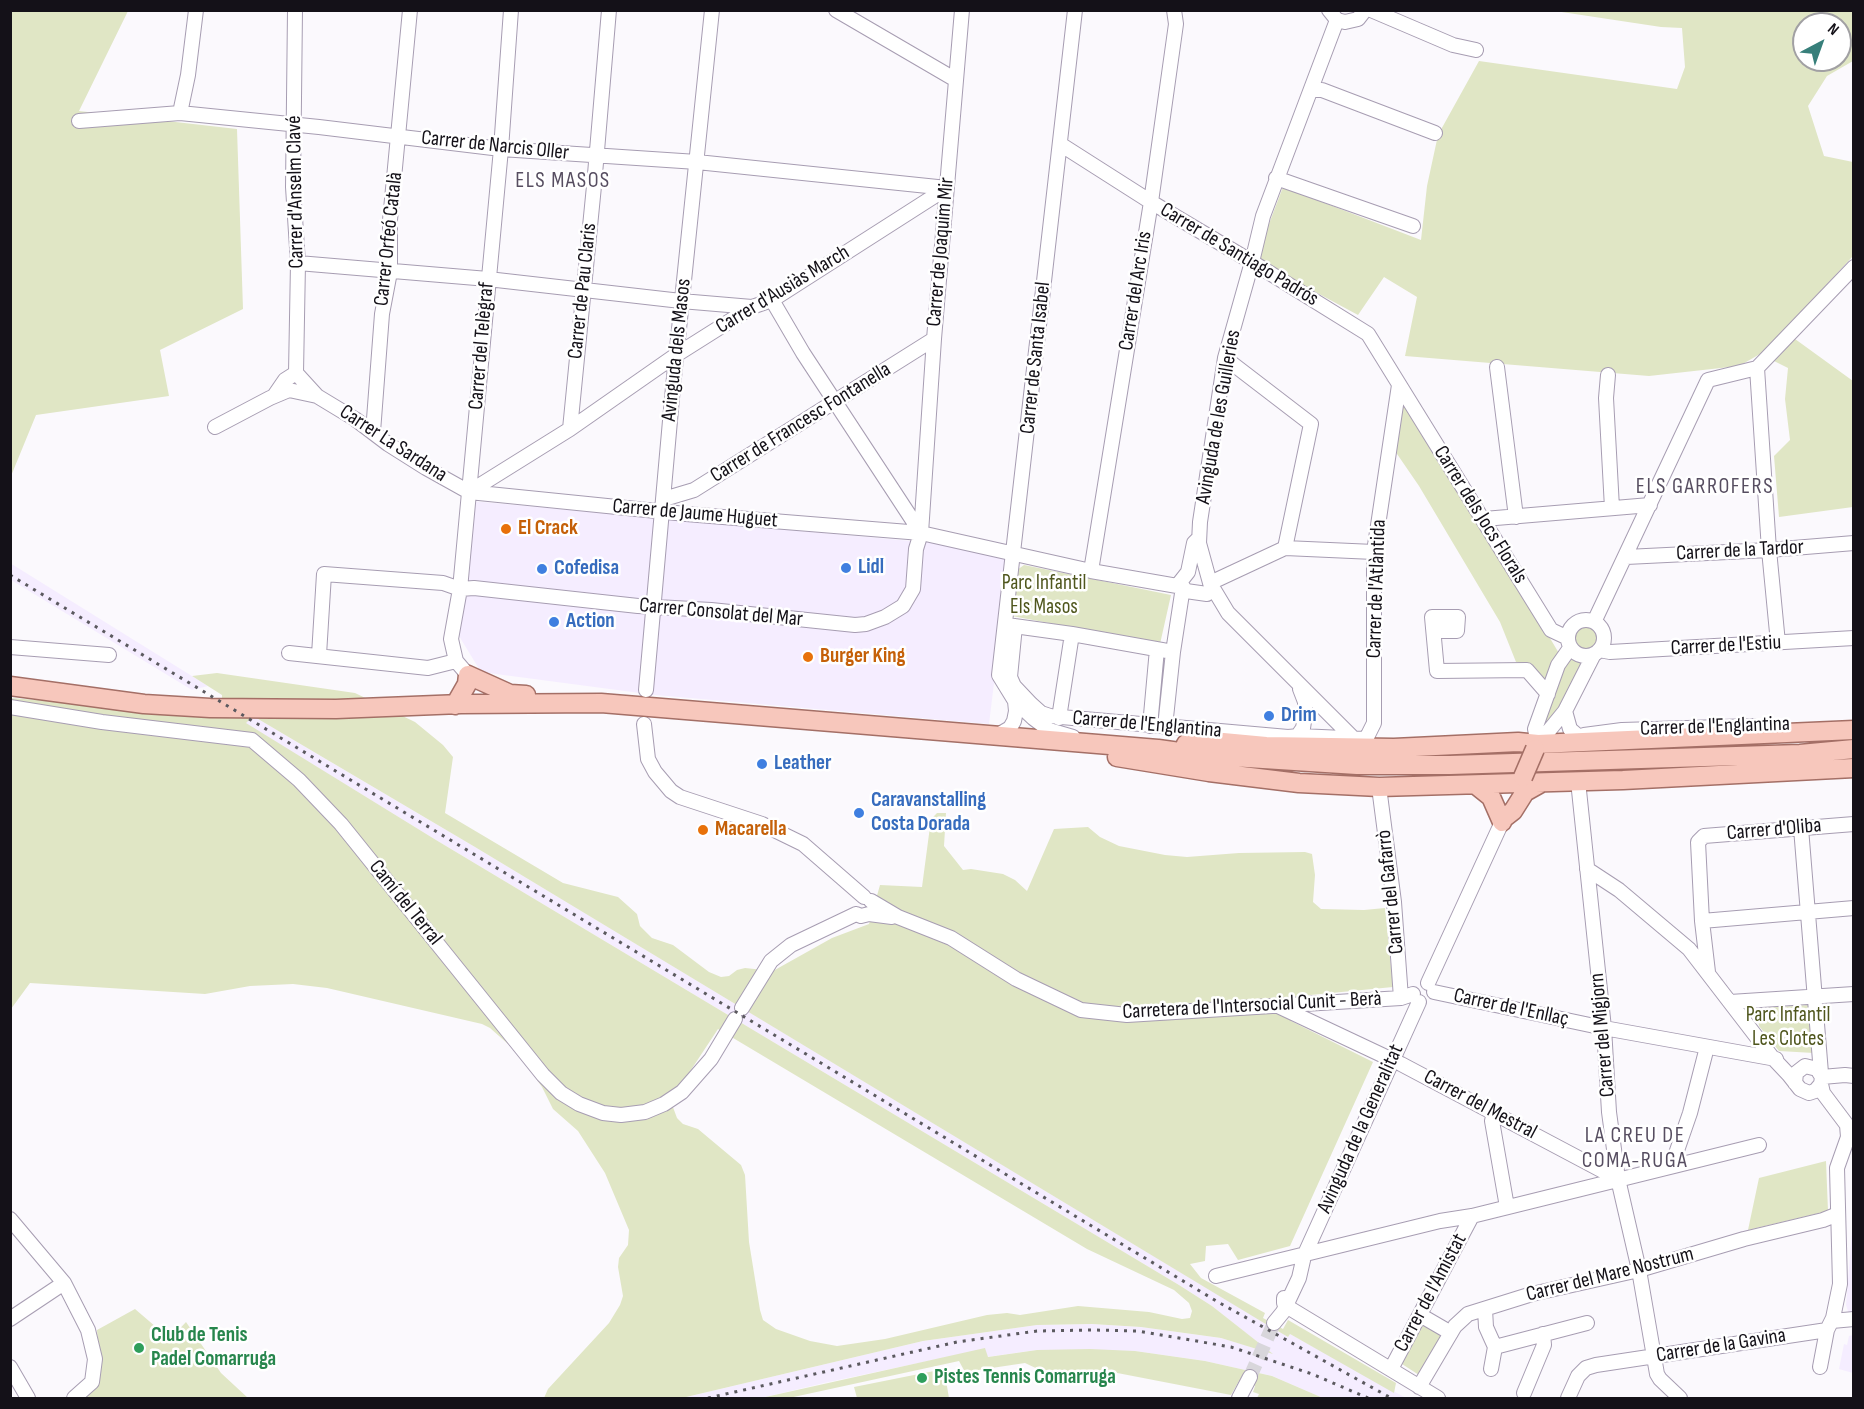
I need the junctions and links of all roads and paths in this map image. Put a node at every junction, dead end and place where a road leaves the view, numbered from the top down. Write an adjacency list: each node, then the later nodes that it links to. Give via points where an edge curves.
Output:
1 (196, 10): 17 (street)
2 (295, 10): 19 (street, Carrer d'Anselm Clavé)
3 (410, 10): 21 (street, Carrer Orfeó Català)
4 (511, 10): 23 (street, Carrer del Telègraf)
5 (609, 10): 24 (street, Carrer de Pau Claris)
6 (712, 10): 25 (street, Avinguda dels Masos)
7 (836, 10): 15 (street)
8 (962, 10): 15 (street, Carrer de Joaquim Mir)
9 (1074, 10): 22 (street, Carrer de Santa Isabel)
10 (1174, 10): 28 (street, Carrer del Arc Iris, via 1176,24)
11 (1365, 10): 13 (street, via 1352,22)
12 (1371, 10): 14 (street, via 1454,45)
13 (1333, 15): 16 (street, Avinguda de les Guilleries)
14 (1476, 50)
15 (956, 80): 27 (street, Carrer de Joaquim Mir)
16 (1312, 90): 20 (street, via 1322,90); 26 (street, Avinguda de les Guilleries)
17 (180, 113): 18 (street, Carrer de Narcis Oller); 19 (street, Carrer de Narcis Oller)
18 (79, 121)
19 (294, 125): 21 (street, Carrer de Narcis Oller); 31 (street, Carrer d'Anselm Clavé)
20 (1435, 133)
21 (399, 136): 23 (street, Carrer de Narcis Oller); 33 (street, Carrer Orfeó Català, via 390,220)
22 (1060, 144): 28 (street, Carrer de Santiago Padrós); 69 (street, Carrer de Santa Isabel)
23 (501, 149): 24 (street, Carrer de Narcis Oller); 34 (street, Carrer del Telègraf)
24 (596, 156): 25 (street, Carrer de Narcis Oller); 35 (street, Carrer de Pau Claris)
25 (697, 162): 27 (street, Carrer de Narcis Oller); 37 (street, Avinguda dels Masos)
26 (1276, 178): 29 (street); 30 (street, Avinguda de les Guilleries)
27 (947, 188): 36 (street, Carrer d'Ausiàs March); 39 (street, Carrer de Joaquim Mir)
28 (1151, 202): 30 (street, Carrer de Santiago Padrós); 71 (street, Carrer del Arc Iris)
29 (1413, 226)
30 (1252, 262): 41 (street, Avinguda de les Guilleries); 46 (street, Carrer de Santiago Padrós, via 1368,334)
31 (298, 263): 33 (street); 44 (street, Carrer d'Anselm Clavé)
32 (1854, 267): 43 (street)
33 (390, 272): 34 (street); 52 (street, Carrer Orfeó Català, via 382,314)
34 (488, 279): 35 (street); 54 (street, Carrer del Telègraf)
35 (583, 290): 37 (street); 51 (street, Carrer de Pau Claris)
36 (772, 300): 38 (street, Carrer d'Ausiàs March); 49 (street)
37 (681, 302): 38 (street); 40 (street, Avinguda dels Masos)
38 (752, 307): 40 (street, Carrer d'Ausiàs March)
39 (934, 339): 49 (street, Carrer de Francesc Fontanella); 55 (street, Carrer de Joaquim Mir)
40 (676, 356): 51 (street, Carrer d'Ausiàs March); 57 (street, Avinguda dels Masos)
41 (1225, 358): 64 (street, Avinguda de les Guilleries); 66 (street, via 1311,424)
42 (1497, 367): 61 (street)
43 (1757, 368): 58 (street, via 1708,380); 67 (street)
44 (296, 373): 47 (street, Carrer La Sardana, via 285,380); 48 (street, Carrer La Sardana)
45 (1608, 375): 59 (street)
46 (1399, 385): 62 (street, Carrer dels Jocs Florals); 68 (street, Carrer de l'Atlàntida)
47 (274, 396): 48 (street, Carrer La Sardana, via 289,390); 50 (street, Carrer La Sardana)
48 (317, 396): 52 (street, Carrer La Sardana)
49 (834, 401): 53 (street, Carrer de Francesc Fontanella); 56 (street)
50 (215, 427)
51 (570, 429): 54 (street, Carrer d'Ausiàs March)
52 (373, 432): 54 (street, Carrer La Sardana)
53 (694, 490): 57 (street, Carrer de Francesc Fontanella); 60 (street)
54 (469, 492): 57 (street, Carrer de Jaume Huguet); 74 (street, Carrer del Telègraf)
55 (924, 493): 56 (street); 63 (street, Carrer de Joaquim Mir)
56 (900, 501): 63 (street)
57 (663, 505): 60 (street, Carrer de Jaume Huguet); 75 (street, Avinguda dels Masos)
58 (1650, 505): 59 (street); 70 (street)
59 (1612, 508): 61 (street)
60 (686, 514): 63 (street, Carrer de Jaume Huguet)
61 (1516, 517): 62 (street)
62 (1484, 519): 82 (street, Carrer dels Jocs Florals, via 1551,630)
63 (921, 533): 69 (street, Carrer de Jaume Huguet); 75 (street, Carrer Consolat del Mar, via 913,589 903,606 866,624)
64 (1200, 537): 72 (street, via 1194,543 1188,572); 73 (street, Avinguda de les Guilleries)
65 (1854, 543): 67 (street, Carrer de la Tardor)
66 (1286, 548): 68 (street); 73 (street)
67 (1769, 550): 70 (street, Carrer de la Tardor); 83 (street)
68 (1374, 552): 104 (street, Carrer de l'Atlàntida)
69 (1014, 553): 71 (street, Carrer de Jaume Huguet); 78 (street, Carrer de Santa Isabel)
70 (1626, 557): 77 (street)
71 (1091, 571): 72 (street, Carrer de Jaume Huguet)
72 (1180, 587): 73 (street, Carrer de Jaume Huguet, via 1186,591); 76 (street)
73 (1210, 588): 76 (street, via 1201,599); 94 (street, Avinguda de les Guilleries, via 1228,613)
74 (460, 589): 75 (street, Carrer Consolat del Mar); 90 (street, Carrer Consolat del Mar, via 443,583 324,574); 91 (street, Carrer del Telègraf, via 451,639)
75 (653, 606): 95 (street, Avinguda dels Masos)
76 (1181, 606): 86 (street)
77 (1594, 622): 82 (street, via 1575,624); 87 (street, via 1603,633 1603,643)
78 (1010, 626): 80 (street); 97 (street, Carrer de Santa Isabel, via 999,675); 102 (street, Carrer de l'Englantina, via 1014,686 1041,713)
79 (1435, 631): 96 (street, via 1437,671 1527,670)
80 (1072, 634): 85 (street); 102 (street)
81 (1854, 638): 83 (street, Carrer de l'Estiu)
82 (1569, 643): 87 (street, via 1581,655); 96 (street)
83 (1778, 643): 87 (street, Carrer de l'Estiu)
84 (10, 647): 89 (street)
85 (1157, 649): 86 (street); 106 (street)
86 (1173, 652): 107 (street)
87 (1597, 652): 101 (street)
88 (289, 653): 90 (street)
89 (109, 655)
90 (319, 655): 91 (street, via 428,668)
91 (456, 661): 92 (street)
92 (468, 675): 98 (main road, via 510,694 537,696); 99 (main road)
93 (10, 687): 99 (main road, via 210,708)
94 (1300, 687): 111 (street, via 1305,715 1303,728); 112 (street, Avinguda de les Guilleries)
95 (646, 690)
96 (1548, 694): 114 (street, via 1535,729)
97 (1015, 701): 109 (street, via 1014,721); 113 (street, Carrer de Santa Isabel, via 1049,730 1082,739)
98 (550, 702): 99 (main road); 109 (main road)
99 (455, 705)
100 (10, 707): 128 (street, Camí del Terral, via 252,740 340,824 543,1075 561,1093 603,1113 645,1112 682,1092 711,1059 771,961 791,945)
101 (1565, 711): 110 (street, via 1567,723); 114 (street)
102 (1059, 718): 106 (street, Carrer de l'Englantina)
103 (1854, 722): 110 (street, Carrer de l'Englantina, via 1622,730)
104 (1374, 723): 112 (street, Carrer de l'Atlàntida); 115 (street)
105 (644, 724): 128 (street, via 648,759 664,783 685,797 762,824 803,844 848,884)
106 (1150, 726): 107 (street, Carrer de l'Englantina)
107 (1165, 726): 111 (street, Carrer de l'Englantina, via 1288,737)
108 (1854, 730): 110 (main road)
109 (996, 736): 113 (main road)
110 (1580, 738): 114 (main road)
111 (1294, 741): 112 (main road); 116 (main road, via 1173,744)
112 (1362, 741): 115 (main road)
113 (1082, 744): 116 (main road); 123 (main road, via 1090,753 1209,772 1299,783)
114 (1537, 746): 115 (main road, via 1518,742); 119 (main road, bridge)
115 (1394, 748)
116 (1158, 749): 117 (main road, via 1345,764 1450,765)
117 (1854, 749)
118 (1854, 768): 120 (main road)
119 (1521, 780): 121 (main road); 122 (main road); 124 (main road)
120 (1578, 781): 121 (main road); 127 (street, Carrer del Migjorn)
121 (1544, 782): 124 (main road, via 1525,792)
122 (1476, 784): 123 (main road); 124 (main road, via 1491,797)
123 (1379, 787): 137 (street, Carrer del Gafarrò)
124 (1503, 820): 135 (street)
125 (1854, 824): 126 (street, Carrer d'Oliba)
126 (1802, 828): 130 (street); 131 (street, Carrer d'Oliba, via 1704,836 1698,842)
127 (1587, 869): 133 (street); 143 (street, Carrer del Migjorn)
128 (863, 905): 141 (street, Carretera de l'Intersocial Cunit - Berà, via 951,938 1016,980 1081,1010 1127,1015)
129 (1854, 909): 130 (street)
130 (1807, 912): 131 (street); 138 (street)
131 (1702, 921): 132 (street)
132 (1704, 936): 133 (street, via 1692,942); 134 (street)
133 (1681, 940): 134 (street)
134 (1708, 972): 139 (street)
135 (1431, 988): 137 (street, via 1429,1002); 143 (street, Carrer de l'Enllaç)
136 (1854, 994): 138 (street)
137 (1411, 998): 140 (street, Carretera de l'Intersocial Cunit - Berà); 146 (street, Avinguda de la Generalitat)
138 (1815, 998): 139 (street); 147 (street, via 1820,1055)
139 (1730, 1002): 145 (street)
140 (1313, 1003): 141 (street, Carretera de l'Intersocial Cunit - Berà); 142 (street)
141 (1274, 1005): 142 (street, Carrer del Mestral)
142 (1324, 1026): 146 (street, Carrer del Mestral)
143 (1604, 1028): 144 (street, Carrer de l'Enllaç); 153 (street, Carrer del Migjorn)
144 (1707, 1047): 145 (street, Carrer de l'Enllaç); 152 (street)
145 (1772, 1057): 147 (street, Carrer de l'Enllaç); 149 (street)
146 (1393, 1060): 150 (street, Carrer del Mestral); 158 (street, Avinguda de la Generalitat)
147 (1815, 1074): 148 (street, Carrer de l'Enllaç); 149 (street, via 1796,1073); 149 (street, via 1815,1091 1809,1093); 155 (street, via 1823,1093 1848,1125 1837,1168)
148 (1854, 1076)
149 (1796, 1083)
150 (1494, 1112): 153 (street, Carrer del Mestral); 154 (street, via 1492,1121)
151 (1759, 1145): 152 (street)
152 (1672, 1165): 153 (street)
153 (1618, 1179): 154 (street); 159 (street, Carrer del Migjorn)
154 (1507, 1207): 156 (street)
155 (1838, 1214): 159 (street, Carrer del Mare Nostrum); 169 (street, via 1840,1284)
156 (1472, 1216): 158 (street, via 1440,1221); 165 (street, Carrer de l'Amistat)
157 (12, 1223): 161 (street)
158 (1300, 1261): 160 (street); 162 (street, Avinguda de la Generalitat, via 1299,1278); 162 (street, Avinguda de la Generalitat, via 1273,1314 1274,1323)
159 (1639, 1270): 163 (street, Carrer del Mare Nostrum, via 1532,1294); 174 (street, Carrer del Migjorn)
160 (1216, 1276)
161 (64, 1283): 166 (street); 185 (street, via 88,1330 95,1359 92,1382)
162 (1286, 1306): 178 (street)
163 (1485, 1309): 164 (street, Carrer del Mare Nostrum); 170 (street)
164 (1468, 1314): 170 (street); 171 (street)
165 (1420, 1315): 171 (street); 178 (street, Carrer de l'Amistat)
166 (10, 1319)
167 (1854, 1319): 169 (street, Carrer de la Gavina)
168 (1587, 1323): 172 (street)
169 (1830, 1326): 174 (street, Carrer de la Gavina); 177 (street)
170 (1486, 1327): 173 (street)
171 (1451, 1333): 182 (street)
172 (1543, 1334): 173 (street); 183 (street, via 1544,1345)
173 (1496, 1347): 179 (street)
174 (1654, 1358): 175 (street, Carrer de la Gavina); 180 (street, Carrer del Migjorn)
175 (1616, 1362): 180 (street, Carrer de la Gavina); 188 (street, Carrer de la Gavina, via 1586,1368)
176 (10, 1367): 184 (street)
177 (1820, 1367)
178 (1391, 1369): 182 (street)
179 (1491, 1369)
180 (1657, 1374): 189 (street)
181 (1250, 1377): 186 (street)
182 (1419, 1387): 187 (street)
183 (1524, 1393)
184 (28, 1398)
185 (74, 1398)
186 (1239, 1398)
187 (1438, 1398)
188 (1568, 1398)
189 (1680, 1398)

